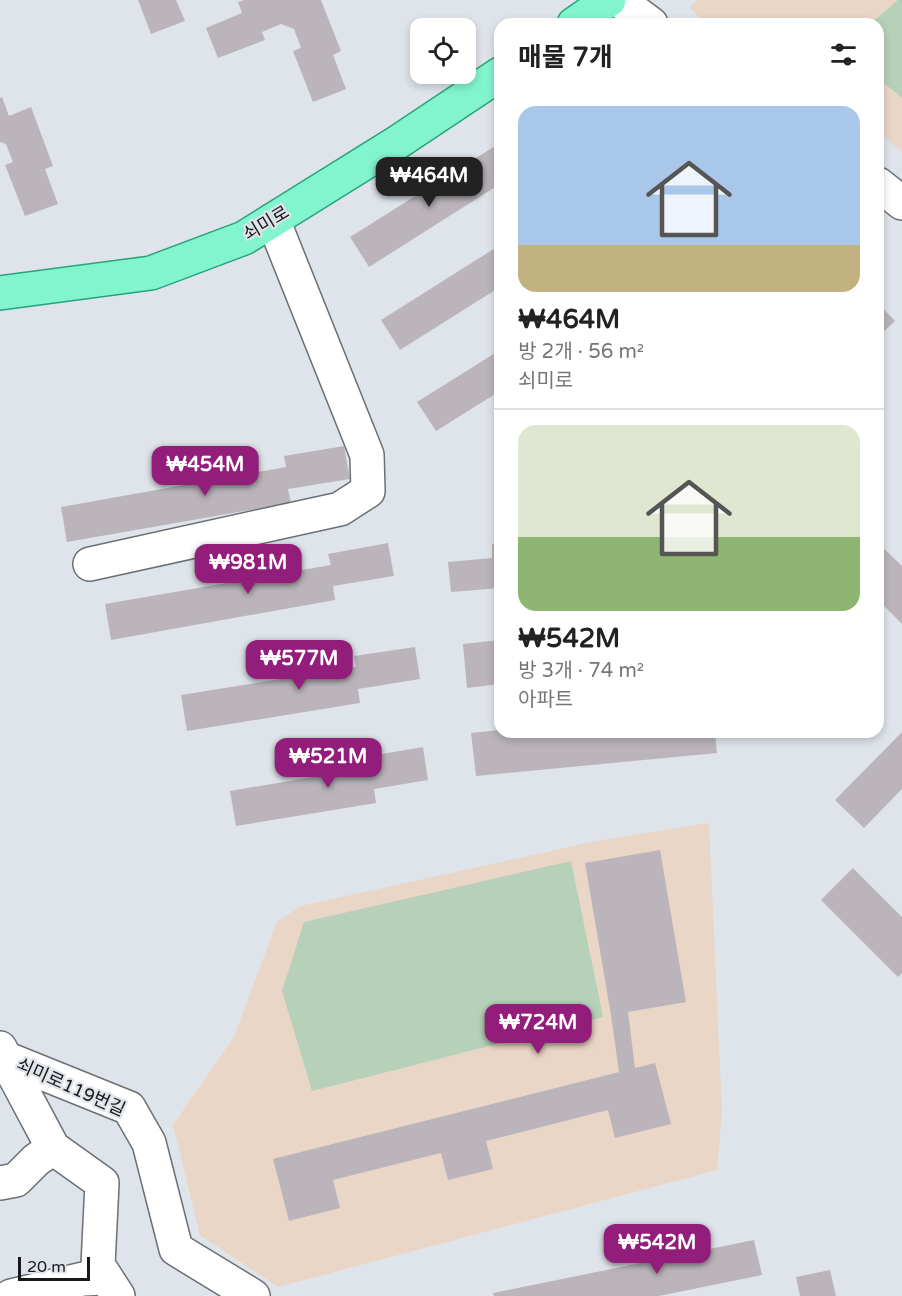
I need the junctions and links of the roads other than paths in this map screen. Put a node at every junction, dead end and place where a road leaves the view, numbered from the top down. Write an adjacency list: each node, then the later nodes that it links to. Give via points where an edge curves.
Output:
1 (609, 0): 3 (main road)
2 (619, 0): 4 (street)
3 (583, 18)
4 (643, 18)
5 (494, 78): 8 (main road, 쇠미로)
6 (884, 189): 7 (street)
7 (902, 203)
8 (273, 220): 9 (main road, 쇠미로, via 244,238 151,273); 10 (street, via 367,455 368,491 340,509)
9 (0, 293)
10 (90, 564)
11 (2, 1053): 12 (street); 16 (street, 쇠미로119번길, via 129,1108 149,1143 176,1249)
12 (53, 1148): 13 (street, via 16,1180); 14 (street, via 102,1183 98,1265)
13 (0, 1183)
14 (112, 1287): 15 (street, via 83,1279)
15 (11, 1296)
16 (253, 1296)

